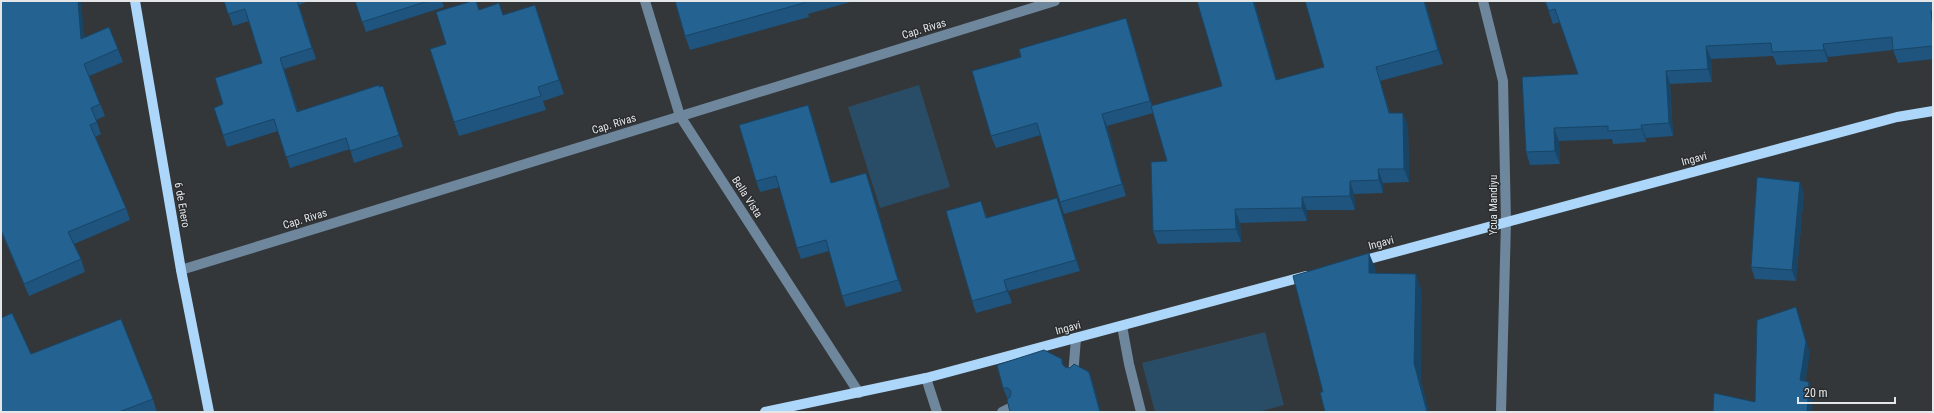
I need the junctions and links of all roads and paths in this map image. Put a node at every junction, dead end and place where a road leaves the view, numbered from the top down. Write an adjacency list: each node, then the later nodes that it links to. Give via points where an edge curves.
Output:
1 (135, 1): 9 (main road, 6 de Enero)
2 (645, 1): 6 (street, Bella Vista)
3 (1055, 1): 6 (street, Cap. Rivas)
4 (1483, 1): 7 (street, Ycua Mandiyu, via 1504,81)
5 (1933, 111): 7 (main road, Ingavi, via 1897,117)
6 (680, 116): 9 (street, Cap. Rivas); 15 (street, Bella Vista)
7 (1506, 222): 8 (main road, Ingavi); 20 (street, Ycua Mandiyu)
8 (1345, 265)
9 (181, 270): 16 (main road, 6 de Enero)
10 (1314, 274): 11 (main road, Ingavi)
11 (1122, 326): 12 (main road, Ingavi); 19 (street)
12 (1076, 338): 13 (street); 14 (main road, Ingavi)
13 (1073, 376)
14 (926, 378): 15 (main road, Ingavi); 18 (street)
15 (859, 393): 17 (main road, Ingavi)
16 (209, 412)
17 (765, 412)
18 (937, 412)
19 (1141, 412)
20 (1501, 412)

